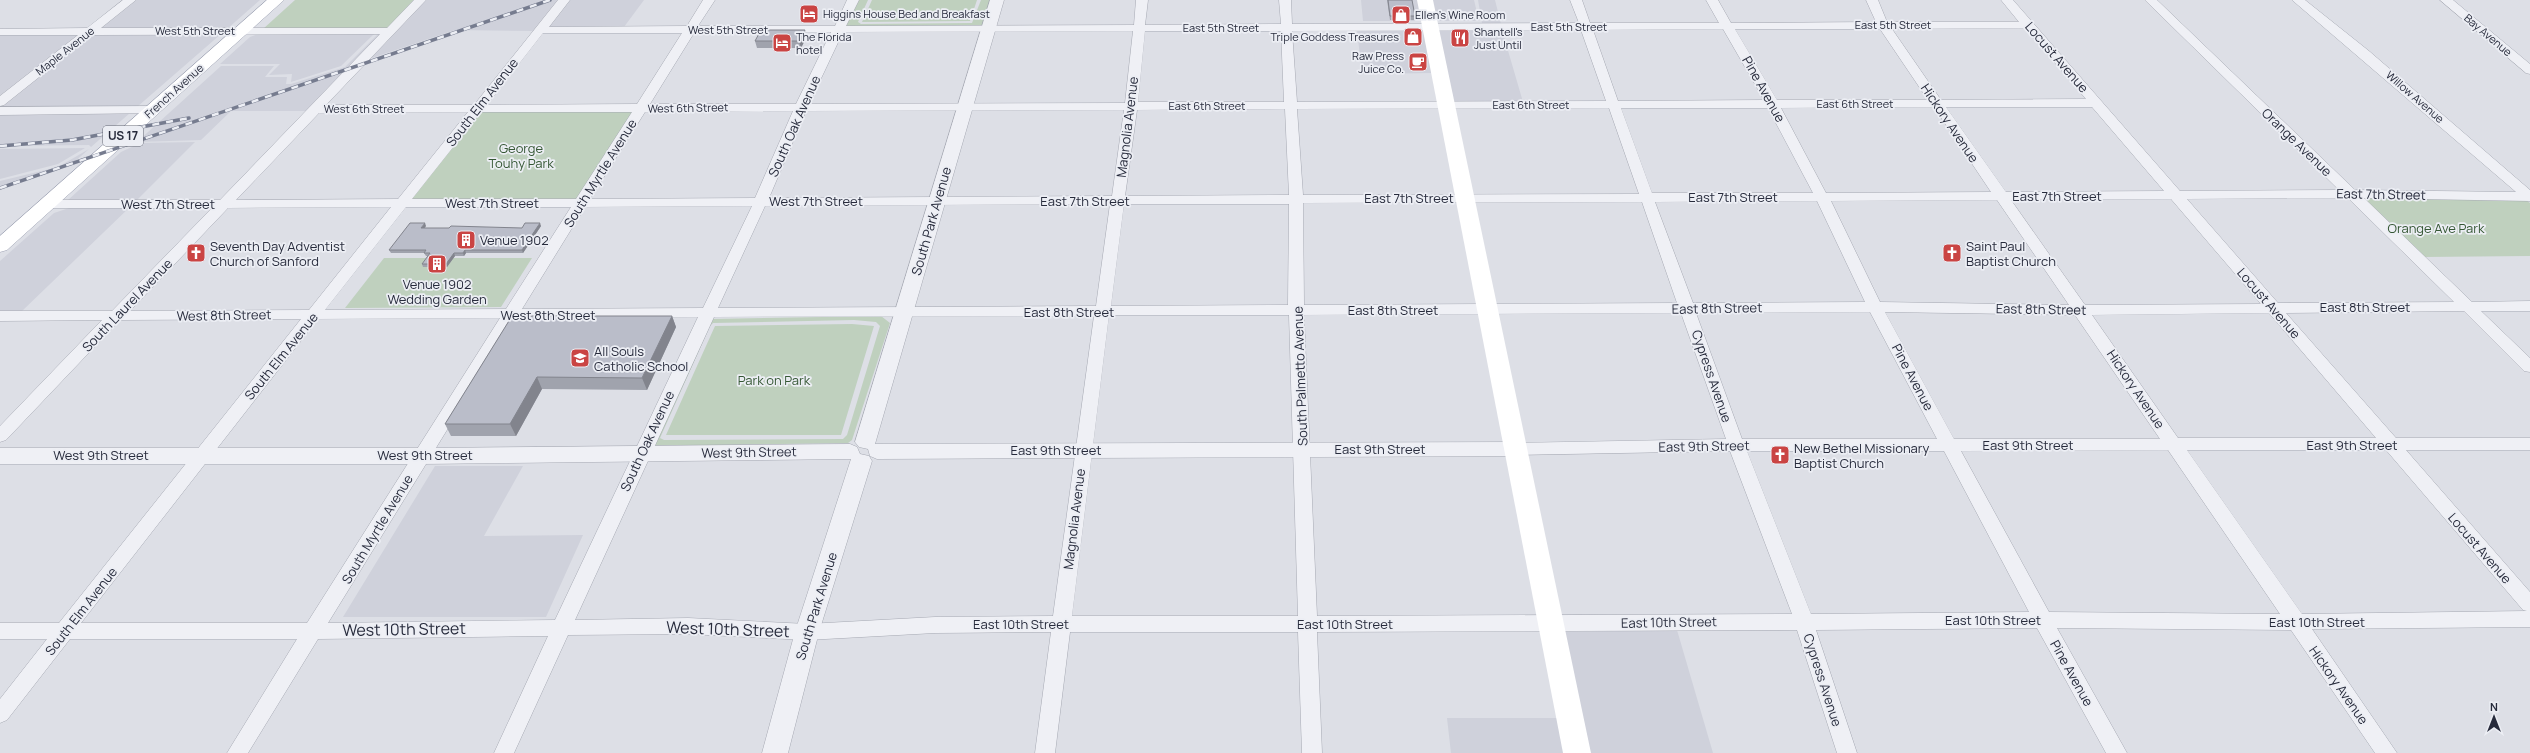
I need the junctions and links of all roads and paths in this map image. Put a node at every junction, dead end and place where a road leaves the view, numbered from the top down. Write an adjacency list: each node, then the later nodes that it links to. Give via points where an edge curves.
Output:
1 (130, 0): 32 (street, Maple Avenue)
2 (276, 0): 29 (main road, French Avenue / US 17)
3 (420, 0): 30 (street, South Laurel Avenue)
4 (564, 0): 27 (street, South Elm Avenue)
5 (709, 0): 28 (street, South Myrtle Avenue)
6 (852, 0): 25 (street, South Oak Avenue)
7 (997, 0): 26 (street, South Park Avenue)
8 (1142, 0): 24 (street, Magnolia Avenue)
9 (1285, 0): 20 (street, South Palmetto Avenue)
10 (1425, 0): 21 (main road)
11 (1576, 0): 22 (street, Cypress Avenue)
12 (1712, 0): 23 (street, Pine Avenue)
13 (1872, 0): 18 (street, Hickory Avenue)
14 (2007, 0): 19 (street, Locust Avenue)
15 (2150, 0): 49 (street, Orange Avenue)
16 (2298, 0): 55 (street, Willow Avenue, via 2365,54)
17 (2446, 0): 33 (street, Bay Avenue)
18 (1883, 25): 19 (street, East 5th Street); 23 (street, East 5th Street); 37 (street, Hickory Avenue)
19 (2029, 25): 35 (street, Locust Avenue)
20 (1286, 27): 21 (street, East 5th Street); 24 (street, East 5th Street); 40 (street, South Palmetto Avenue)
21 (1430, 27): 22 (street, East 5th Street); 38 (main road)
22 (1585, 27): 23 (street, East 5th Street); 41 (street, Cypress Avenue)
23 (1728, 27): 36 (street, Pine Avenue)
24 (1138, 28): 26 (street, East 5th Street); 39 (street, Magnolia Avenue)
25 (839, 29): 26 (street, West 5th Street); 28 (street, West 5th Street); 42 (street, South Oak Avenue)
26 (988, 29): 43 (street, South Park Avenue)
27 (539, 30): 28 (street, West 5th Street); 47 (street, South Elm Avenue)
28 (690, 30): 45 (street, South Myrtle Avenue)
29 (241, 31): 30 (street, West 5th Street); 32 (street, West 5th Street); 46 (main road, French Avenue / US 17)
30 (390, 31): 44 (street, South Laurel Avenue)
31 (0, 32): 32 (street, West 5th Street)
32 (89, 32): 34 (street, Maple Avenue)
33 (2530, 70)
34 (0, 102)
35 (2097, 103): 37 (street, East 6th Street); 50 (street, Locust Avenue)
36 (1773, 104): 37 (street, East 6th Street); 41 (street, East 6th Street); 53 (street, Pine Avenue)
37 (1938, 104): 54 (street, Hickory Avenue)
38 (1446, 105): 40 (street, East 6th Street); 41 (street, East 6th Street); 51 (main road)
39 (1130, 106): 40 (street, East 6th Street); 43 (street, East 6th Street); 59 (street, Magnolia Avenue)
40 (1291, 106): 56 (street, South Palmetto Avenue)
41 (1613, 106): 52 (street, Cypress Avenue)
42 (801, 107): 43 (street, West 6th Street); 45 (street, West 6th Street); 58 (street, South Oak Avenue)
43 (964, 107): 57 (street, South Park Avenue)
44 (316, 109): 47 (street, West 6th Street); 63 (street, South Laurel Avenue)
45 (640, 109): 47 (street, West 6th Street); 61 (street, South Myrtle Avenue)
46 (152, 110): 48 (street); 62 (main road, French Avenue / US 17)
47 (477, 110): 60 (street, South Elm Avenue)
48 (0, 111)
49 (2350, 194): 50 (street, East 7th Street); 55 (street, East 7th Street); 67 (street, Orange Avenue)
50 (2175, 195): 54 (street, East 7th Street); 68 (street, Locust Avenue)
51 (1466, 197): 52 (street, East 7th Street); 56 (street, East 7th Street); 69 (main road)
52 (1646, 197): 53 (street, East 7th Street); 70 (street, Cypress Avenue)
53 (1822, 197): 54 (street, East 7th Street); 66 (street, Pine Avenue)
54 (2000, 197): 71 (street, Hickory Avenue)
55 (2530, 197)
56 (1296, 198): 59 (street, East 7th Street); 72 (street, South Palmetto Avenue)
57 (936, 200): 58 (street, West 7th Street); 59 (street, East 7th Street); 74 (street, South Park Avenue)
58 (761, 201): 61 (street, West 7th Street); 76 (street, South Oak Avenue)
59 (1117, 201): 73 (street, Magnolia Avenue)
60 (401, 203): 61 (street, West 7th Street); 63 (street, West 7th Street); 75 (street, South Elm Avenue)
61 (580, 203): 77 (street, South Myrtle Avenue)
62 (48, 204): 63 (street, West 7th Street); 64 (main road, French Avenue / US 17)
63 (223, 204): 79 (street, South Laurel Avenue)
64 (0, 246)
65 (2530, 306): 67 (street, East 8th Street)
66 (1875, 307): 70 (street, East 8th Street); 71 (street, East 8th Street); 85 (street, Pine Avenue)
67 (2468, 307): 68 (street, East 8th Street); 80 (street, Orange Avenue)
68 (2273, 308): 71 (street, East 8th Street); 86 (street, Locust Avenue)
69 (1489, 309): 70 (street, East 8th Street); 72 (street, East 8th Street); 88 (main road)
70 (1688, 309): 84 (street, Cypress Avenue)
71 (2082, 310): 82 (street, Hickory Avenue)
72 (1296, 311): 73 (street, East 8th Street); 87 (street, South Palmetto Avenue)
73 (1103, 312): 74 (street, East 8th Street); 89 (street, Magnolia Avenue)
74 (905, 313): 76 (street, West 8th Street); 90 (street, South Park Avenue)
75 (314, 314): 77 (street, West 8th Street); 79 (street, West 8th Street); 92 (street, South Elm Avenue)
76 (707, 314): 77 (street, West 8th Street); 91 (street, South Oak Avenue)
77 (510, 315): 94 (street, South Myrtle Avenue)
78 (0, 316): 79 (street, West 8th Street)
79 (117, 316): 81 (street, South Laurel Avenue)
80 (2530, 367)
81 (0, 436)
82 (2173, 444): 85 (street, East 9th Street); 86 (street, East 9th Street); 99 (street, Hickory Avenue)
83 (2530, 444): 86 (street, East 9th Street)
84 (1736, 445): 85 (street, East 9th Street); 88 (street, East 9th Street); 98 (street, Cypress Avenue)
85 (1950, 445): 97 (street, Pine Avenue)
86 (2393, 445): 95 (street, Locust Avenue)
87 (1303, 449): 88 (street, East 9th Street); 89 (street, East 9th Street); 101 (street, South Palmetto Avenue)
88 (1516, 449): 102 (main road)
89 (1083, 450): 90 (street, East 9th Street); 100 (street, Magnolia Avenue)
90 (864, 451): 91 (street, West 9th Street); 107 (street, South Park Avenue)
91 (641, 454): 94 (street, West 9th Street); 103 (street, South Oak Avenue)
92 (201, 455): 93 (street, West 9th Street); 94 (street, West 9th Street); 104 (street, South Elm Avenue)
93 (0, 456)
94 (421, 456): 106 (street, South Myrtle Avenue)
95 (2530, 606)
96 (2530, 619): 99 (street, East 10th Street)
97 (2043, 620): 98 (street, East 10th Street); 99 (street, East 10th Street); 116 (street, Pine Avenue)
98 (1804, 621): 102 (street, East 10th Street); 115 (street, Cypress Avenue)
99 (2295, 622): 117 (street, Hickory Avenue)
100 (1061, 624): 101 (street, East 10th Street); 107 (street, East 10th Street, via 935,625); 112 (street, Magnolia Avenue)
101 (1307, 624): 102 (street, East 10th Street); 113 (street, South Palmetto Avenue)
102 (1550, 624): 114 (main road)
103 (562, 626): 106 (street, West 10th Street); 107 (street, West 10th Street, via 688,626); 110 (street, South Oak Avenue)
104 (66, 630): 105 (street, West 10th Street); 106 (street, West 10th Street); 108 (street, South Elm Avenue)
105 (0, 631)
106 (314, 631): 109 (street, South Myrtle Avenue)
107 (807, 632): 111 (street, South Park Avenue)
108 (0, 714)
109 (237, 753)
110 (504, 753)
111 (775, 753)
112 (1045, 753)
113 (1312, 753)
114 (1576, 753)
115 (1847, 753)
116 (2117, 753)
117 (2387, 753)

